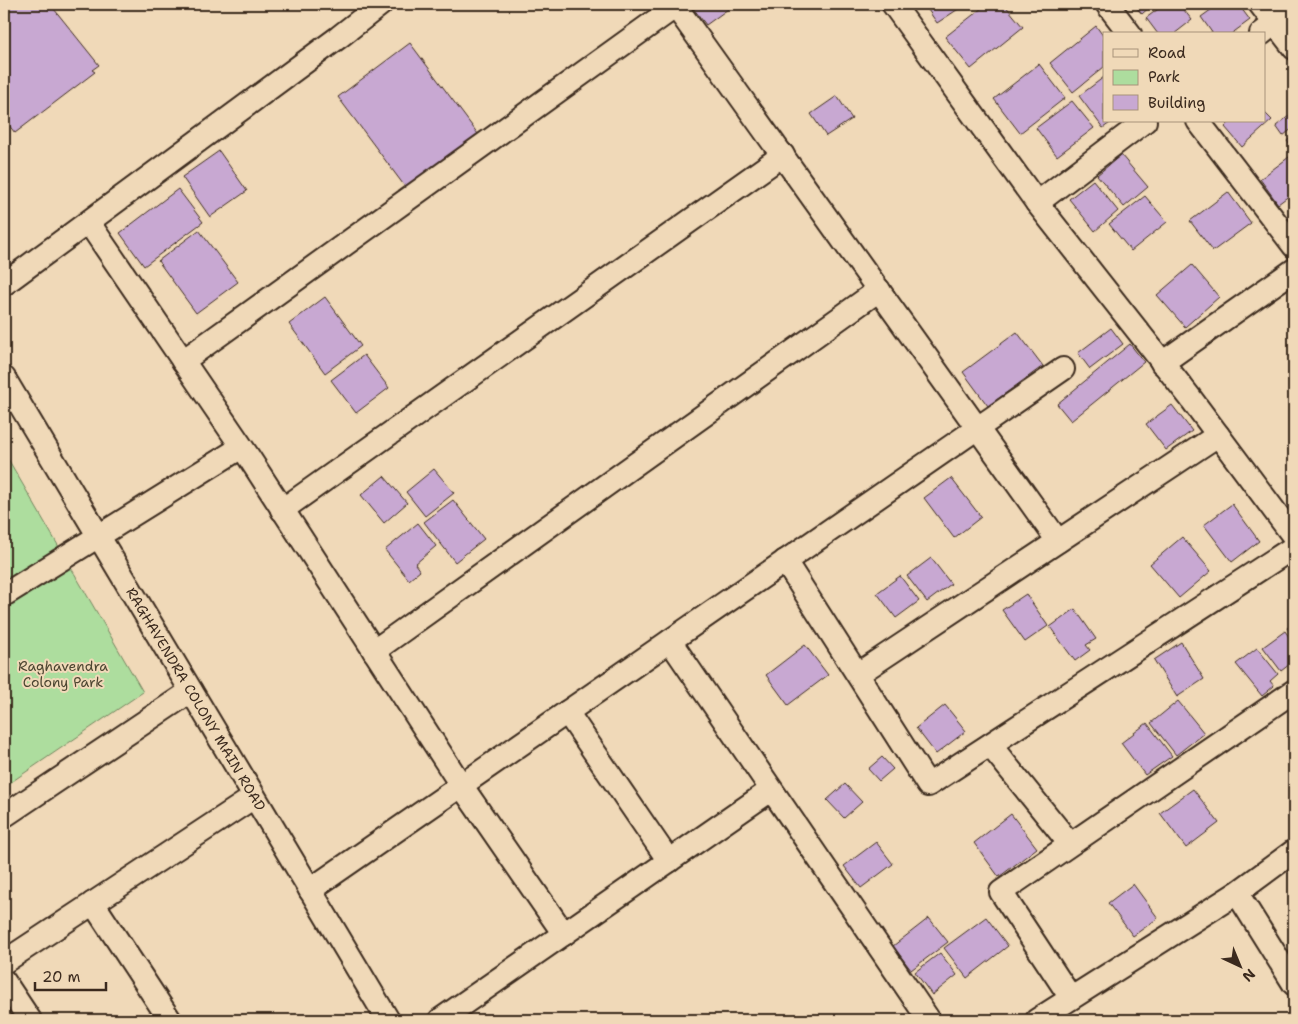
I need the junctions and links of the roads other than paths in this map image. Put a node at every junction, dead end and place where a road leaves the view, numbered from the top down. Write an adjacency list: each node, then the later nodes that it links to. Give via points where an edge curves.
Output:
1 (381, 4): 14 (street)
2 (893, 4): 13 (street)
3 (1107, 4): 8 (street)
4 (1260, 4): 7 (street)
5 (675, 5): 12 (street); 19 (street)
6 (1294, 8): 7 (street)
7 (1268, 29): 9 (street)
8 (1128, 32)
9 (1294, 48)
10 (1144, 122): 13 (street)
11 (1199, 122): 15 (street)
12 (782, 155): 18 (street); 26 (street)
13 (1037, 203): 20 (street)
14 (89, 223): 17 (street); 19 (street)
15 (1294, 246)
16 (1294, 270): 20 (street)
17 (4, 284)
18 (879, 290): 23 (street); 34 (street)
19 (183, 361): 25 (street)
20 (1162, 363): 24 (street)
21 (1063, 369): 23 (street)
22 (4, 378): 27 (street, RAGHAVENDRA COLONY MAIN ROAD)
23 (978, 428): 29 (street); 31 (street)
24 (1218, 435): 28 (street); 29 (street)
25 (240, 448): 26 (street); 27 (street)
26 (282, 510): 34 (street)
27 (99, 537): 32 (street); 36 (street, RAGHAVENDRA COLONY MAIN ROAD)
28 (1294, 537)
29 (1058, 541): 35 (street)
30 (1294, 547): 39 (street)
31 (785, 561): 33 (street); 35 (street)
32 (4, 595)
33 (670, 641): 38 (street); 41 (street)
34 (374, 651): 40 (street)
35 (858, 674): 39 (street, via 928,785)
36 (191, 691): 42 (street, RAGHAVENDRA COLONY MAIN ROAD); 43 (street)
37 (1294, 691): 44 (street)
38 (567, 712): 40 (street); 46 (street)
39 (990, 745): 44 (street)
40 (461, 785): 47 (street); 50 (street)
41 (771, 790): 46 (street); 59 (street)
42 (254, 797): 47 (street, RAGHAVENDRA COLONY MAIN ROAD); 49 (street)
43 (4, 816)
44 (1070, 844): 54 (street, via 1001,892)
45 (1294, 851): 48 (street)
46 (669, 861): 50 (street)
47 (310, 890): 57 (street, RAGHAVENDRA COLONY MAIN ROAD)
48 (1237, 893): 53 (street); 54 (street)
49 (93, 903): 51 (street); 56 (street)
50 (564, 934): 58 (street)
51 (4, 962)
52 (4, 982): 55 (street)
53 (1294, 984)
54 (1071, 998): 60 (street)
55 (30, 1020)
56 (170, 1020)
57 (388, 1020)
58 (440, 1020)
59 (929, 1020)
60 (1037, 1020)

